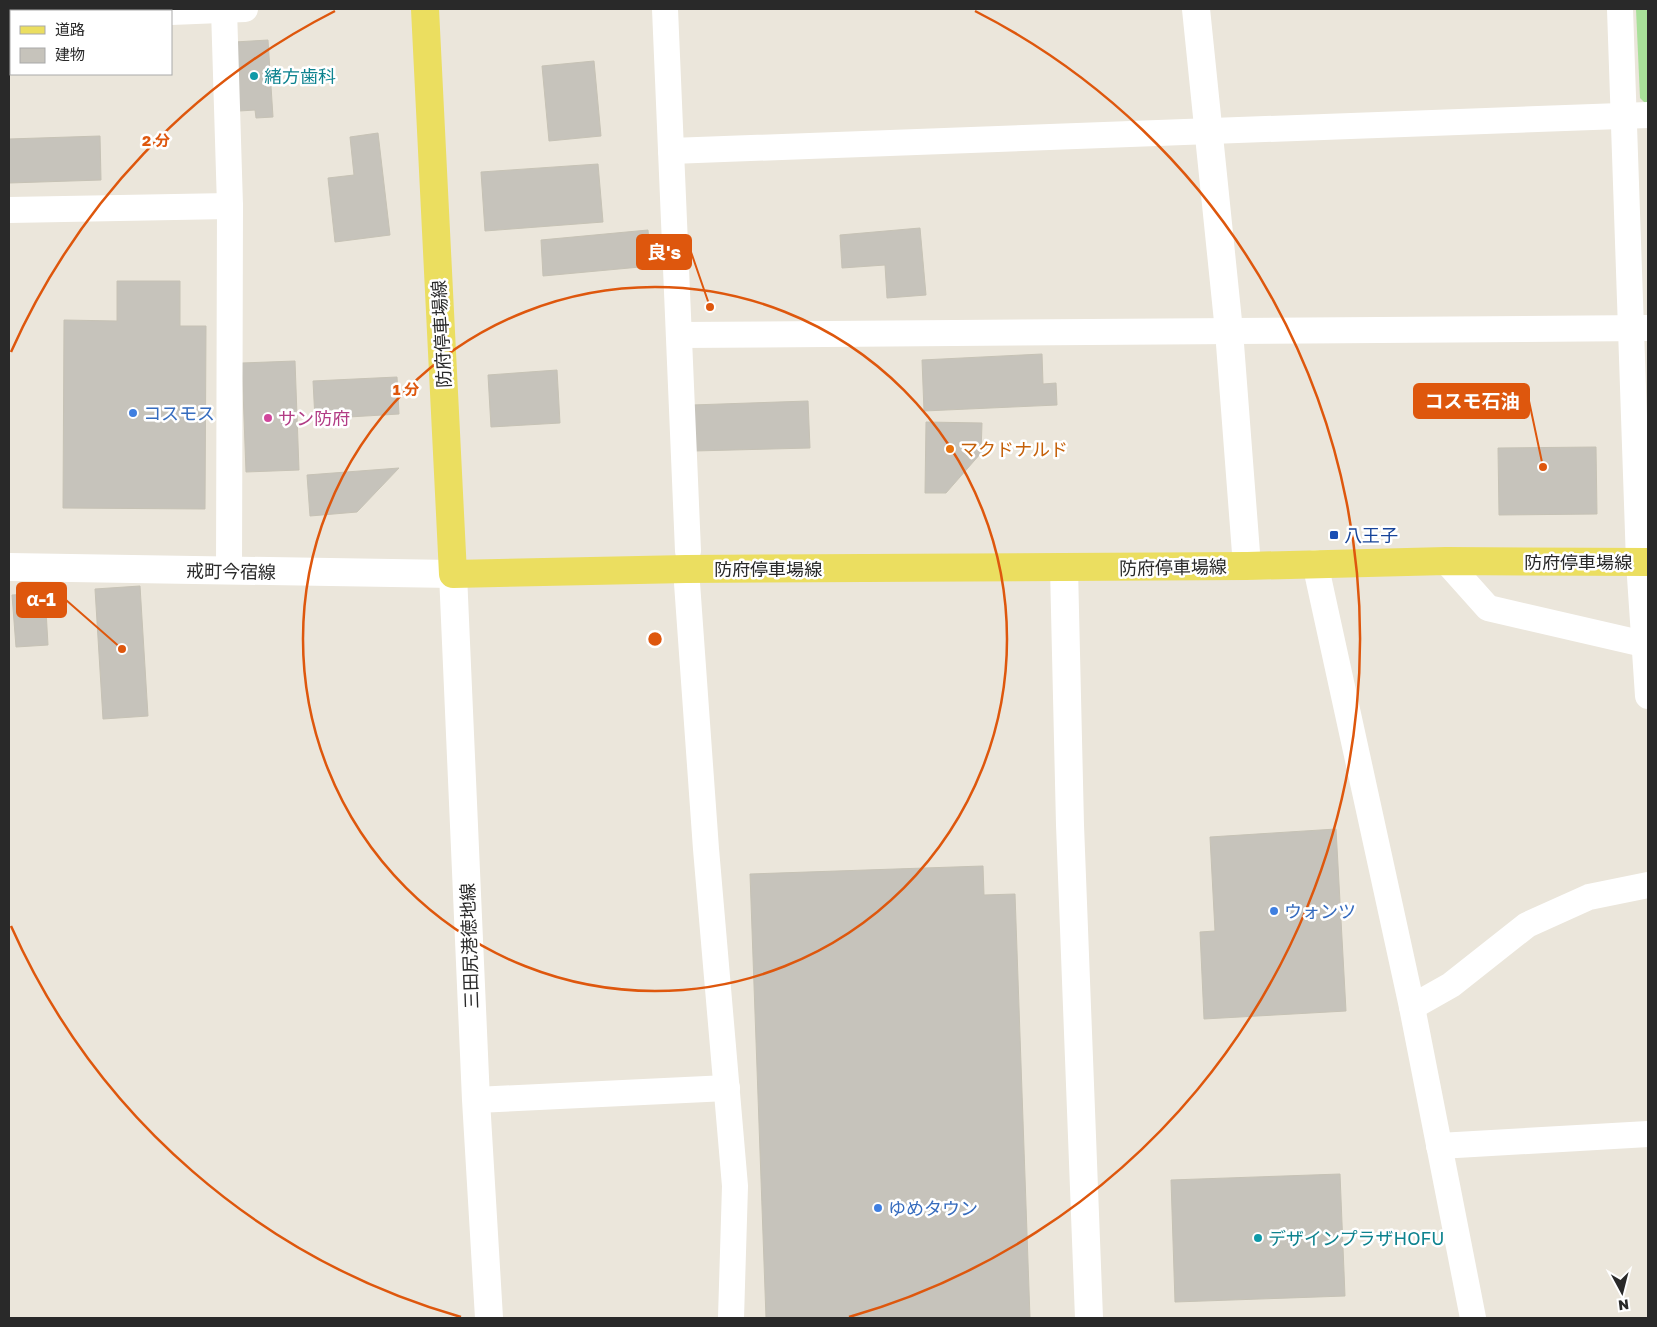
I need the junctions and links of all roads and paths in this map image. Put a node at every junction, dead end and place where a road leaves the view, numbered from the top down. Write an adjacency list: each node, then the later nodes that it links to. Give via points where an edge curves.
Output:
1 (231, 9): 6 (street); 11 (street)
2 (424, 9): 24 (main road, 防府停車場線)
3 (665, 9): 10 (street)
4 (1196, 9): 9 (street)
5 (1620, 9): 8 (street)
6 (172, 12)
7 (1648, 115): 8 (street)
8 (1623, 116): 9 (street); 13 (street)
9 (1209, 131): 10 (street); 14 (street)
10 (671, 151): 15 (street)
11 (230, 206): 12 (street); 23 (street)
12 (9, 210)
13 (1640, 329): 14 (street); 18 (street)
14 (1229, 331): 15 (street); 21 (street)
15 (679, 335): 16 (street)
16 (687, 560): 22 (main road, 防府停車場線); 24 (main road, 防府停車場線); 29 (street)
17 (1446, 561): 18 (main road, 防府停車場線); 19 (main road, 防府停車場線); 25 (street, via 1488,608)
18 (1644, 562): 25 (street)
19 (1315, 563): 21 (main road, 防府停車場線); 28 (street)
20 (9, 566): 23 (street, 戒町今宿線)
21 (1247, 566): 22 (main road, 防府停車場線)
22 (1064, 568): 35 (street, via 1070,825)
23 (229, 571): 24 (street, 戒町今宿線)
24 (453, 574): 30 (street, 三田尻港徳地線)
25 (1646, 645): 26 (street)
26 (1648, 696)
27 (1648, 885): 28 (street, via 1588,897 1527,925 1450,985)
28 (1412, 1007): 32 (street)
29 (727, 1088): 30 (street); 34 (street, via 735,1186)
30 (476, 1100): 33 (street, 三田尻港徳地線)
31 (1648, 1134): 32 (street)
32 (1439, 1146): 36 (street)
33 (489, 1318)
34 (731, 1318)
35 (1089, 1318)
36 (1473, 1318)

